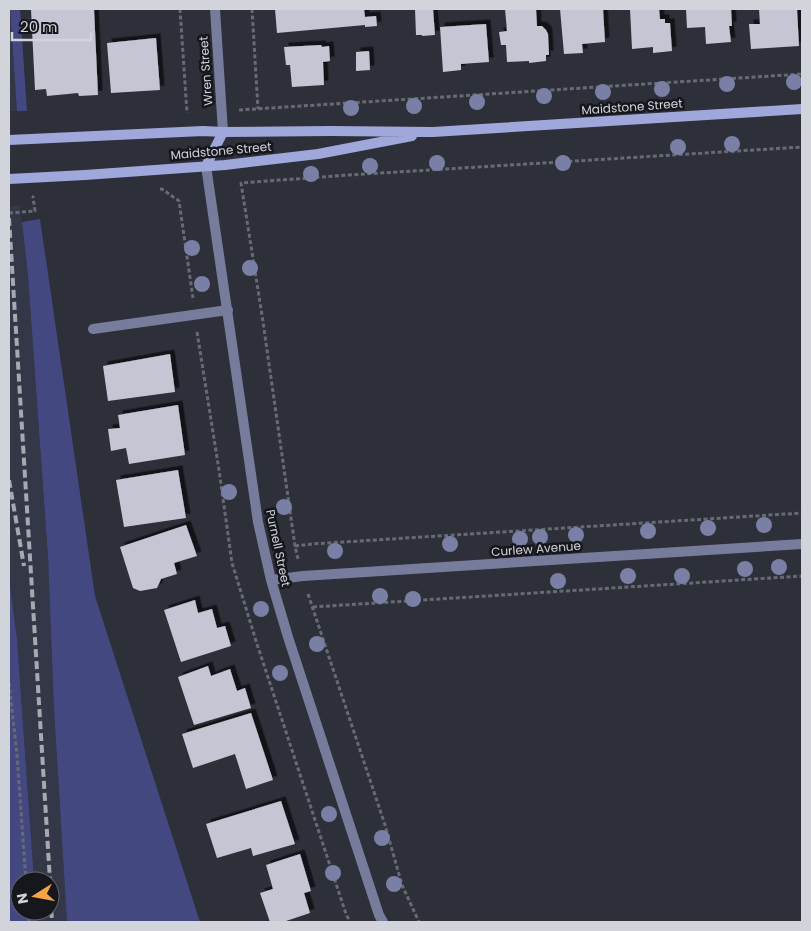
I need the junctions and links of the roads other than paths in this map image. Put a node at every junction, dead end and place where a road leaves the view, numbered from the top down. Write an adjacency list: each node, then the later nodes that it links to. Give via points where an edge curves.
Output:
1 (215, 9): 3 (street, Wren Street)
2 (802, 109): 4 (main road, Maidstone Street)
3 (223, 132): 4 (main road, Maidstone Street); 5 (main road, Maidstone Street, via 203,130); 6 (main road)
4 (432, 132): 6 (main road, Maidstone Street, via 318,154)
5 (9, 140)
6 (206, 166): 7 (main road, Maidstone Street); 8 (street, Purnell Street)
7 (9, 179)
8 (228, 310): 9 (street); 11 (street, Purnell Street, via 258,522)
9 (92, 329)
10 (802, 544): 11 (street, Curlew Avenue)
11 (271, 580): 12 (street, Purnell Street)
12 (383, 922)

